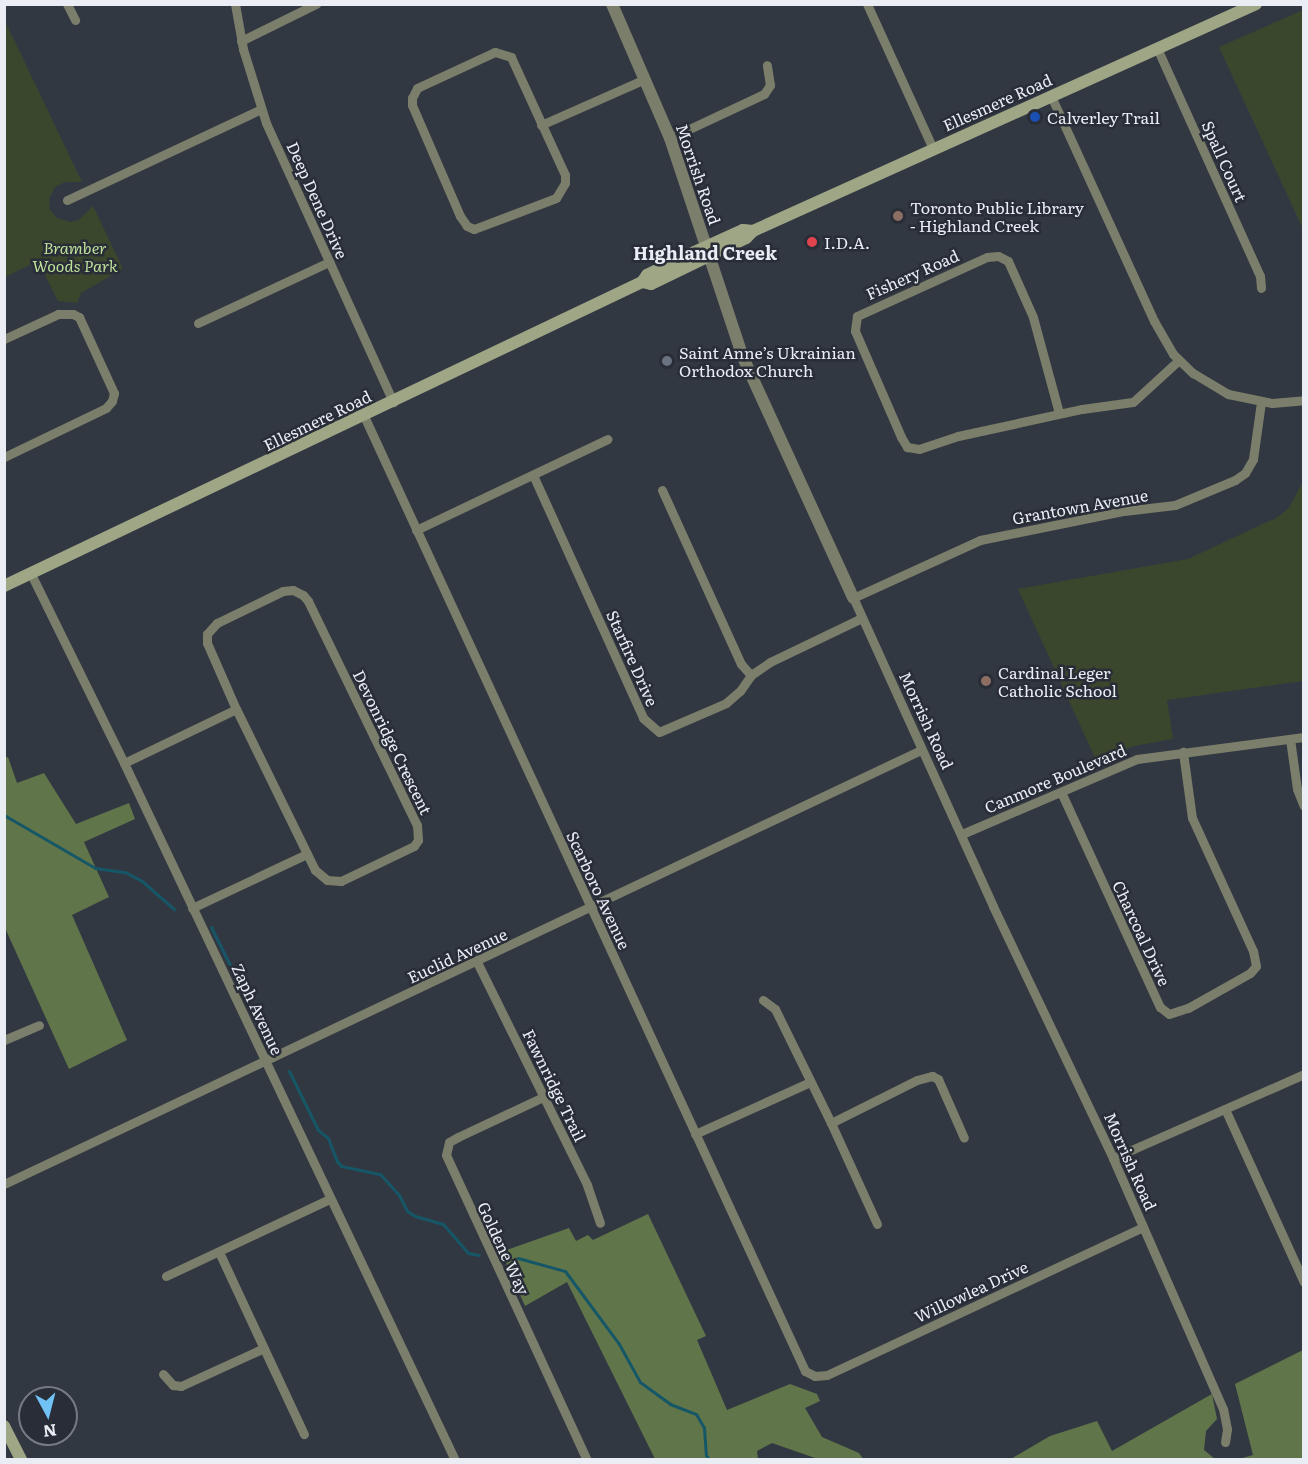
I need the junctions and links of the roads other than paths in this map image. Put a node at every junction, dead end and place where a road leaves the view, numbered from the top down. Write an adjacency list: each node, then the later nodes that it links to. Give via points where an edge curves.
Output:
1 (67, 4): 7 (street)
2 (235, 4): 8 (street, Deep Dene Drive)
3 (316, 4): 8 (street)
4 (612, 4): 11 (street, Morrish Road)
5 (867, 4): 16 (street)
6 (1256, 4): 9 (main road, Ellesmere Road)
7 (75, 20)
8 (241, 42): 13 (street, Deep Dene Drive)
9 (1157, 48): 12 (main road, Ellesmere Road); 20 (street, Spall Court, via 1260,276)
10 (767, 65): 15 (street, via 770,85 764,94)
11 (645, 79): 14 (street); 15 (street, Morrish Road)
12 (1051, 96): 16 (main road, Ellesmere Road); 23 (street, via 1154,321)
13 (261, 109): 17 (street); 19 (street, Deep Dene Drive)
14 (541, 125): 14 (street, via 511,57 495,52 417,88 412,98 460,216 474,230 560,195 565,175)
15 (670, 138): 18 (street, Morrish Road)
16 (933, 149): 18 (main road, Ellesmere Road, via 753,231 743,230)
17 (67, 200)
18 (708, 251): 25 (main road, Ellesmere Road, via 647,275 642,282); 36 (street, Morrish Road, via 742,355)
19 (329, 262): 21 (street); 25 (street, Deep Dene Drive)
20 (1261, 288)
21 (198, 323)
22 (4, 339): 30 (street, via 57,314 73,314 79,317 114,393 106,408)
23 (1179, 360): 26 (street, via 1219,389); 27 (street, Fishery Road, via 1133,402)
24 (1304, 400): 26 (street)
25 (393, 402): 28 (main road, Ellesmere Road)
26 (1261, 402): 36 (street, Grantown Avenue, via 1253,459 1245,473 1235,480 1174,505 980,540)
27 (1059, 413): 27 (street, Fishery Road, via 1034,317 1008,261 998,256 987,257 857,316 855,331 907,447 919,450 958,436)
28 (364, 416): 33 (street, Scarboro Avenue); 34 (main road, Ellesmere Road)
29 (608, 439): 31 (street)
30 (4, 458)
31 (533, 475): 33 (street); 38 (street, Starfire Drive, via 649,724 660,732 716,708 740,691)
32 (662, 490): 38 (street, via 741,664)
33 (416, 530): 50 (street, Scarboro Avenue)
34 (31, 574): 35 (main road, Ellesmere Road); 44 (street, Zaph Avenue)
35 (4, 586)
36 (853, 598): 37 (street, Morrish Road)
37 (862, 618): 38 (street, Starfire Drive); 42 (street, Morrish Road)
38 (751, 675)
39 (236, 709): 44 (street); 48 (street, Devonridge Crescent); 48 (street, Devonridge Crescent, via 207,643 211,628 283,591 303,595 403,793 417,825 418,840 414,846 332,882 320,876)
40 (1304, 737): 41 (street, Canmore Boulevard)
41 (1290, 739): 43 (street, Canmore Boulevard); 46 (street, via 1297,789)
42 (921, 750): 47 (street, Morrish Road); 50 (street, Euclid Avenue)
43 (1183, 752): 45 (street, Canmore Boulevard, via 1122,764); 45 (street, Charcoal Drive, via 1192,818 1253,951 1256,966 1188,1008 1169,1014 1160,1007)
44 (124, 763): 49 (street, Zaph Avenue)
45 (1061, 792): 47 (street, Canmore Boulevard)
46 (1304, 806)
47 (962, 834): 63 (street, Morrish Road)
48 (307, 854): 49 (street)
49 (192, 908): 55 (street, Zaph Avenue)
50 (590, 908): 51 (street, Euclid Avenue); 61 (street, Scarboro Avenue)
51 (477, 962): 55 (street, Euclid Avenue); 58 (street, Fawnridge Trail)
52 (763, 1000): 57 (street, via 775,1009)
53 (39, 1025): 54 (street)
54 (4, 1040)
55 (266, 1061): 64 (street, Euclid Avenue); 65 (street, Zaph Avenue)
56 (1304, 1074): 59 (street)
57 (810, 1082): 60 (street); 61 (street)
58 (543, 1097): 66 (street, Fawnridge Trail, via 587,1185); 82 (street, Goldene Way, via 449,1142 446,1155)
59 (1225, 1109): 63 (street); 71 (street)
60 (831, 1123): 62 (street, via 932,1076 938,1079); 67 (street)
61 (695, 1134): 74 (street, Scarboro Avenue, via 802,1366)
62 (964, 1138)
63 (1113, 1158): 68 (street, Morrish Road)
64 (4, 1184)
65 (330, 1199): 69 (street); 81 (street, Zaph Avenue)
66 (600, 1223)
67 (876, 1224)
68 (1143, 1227): 74 (street, Willowlea Drive, via 827,1375); 78 (street, Morrish Road, via 1223,1409)
69 (219, 1252): 70 (street); 72 (street)
70 (166, 1276)
71 (1304, 1282)
72 (264, 1348): 73 (street, via 181,1386 173,1385); 77 (street)
73 (163, 1374)
74 (810, 1375)
75 (4, 1426): 80 (main road)
76 (4, 1432): 79 (main road)
77 (304, 1434)
78 (1225, 1442)
79 (12, 1460)
80 (21, 1460)
81 (455, 1460)
82 (587, 1460)

